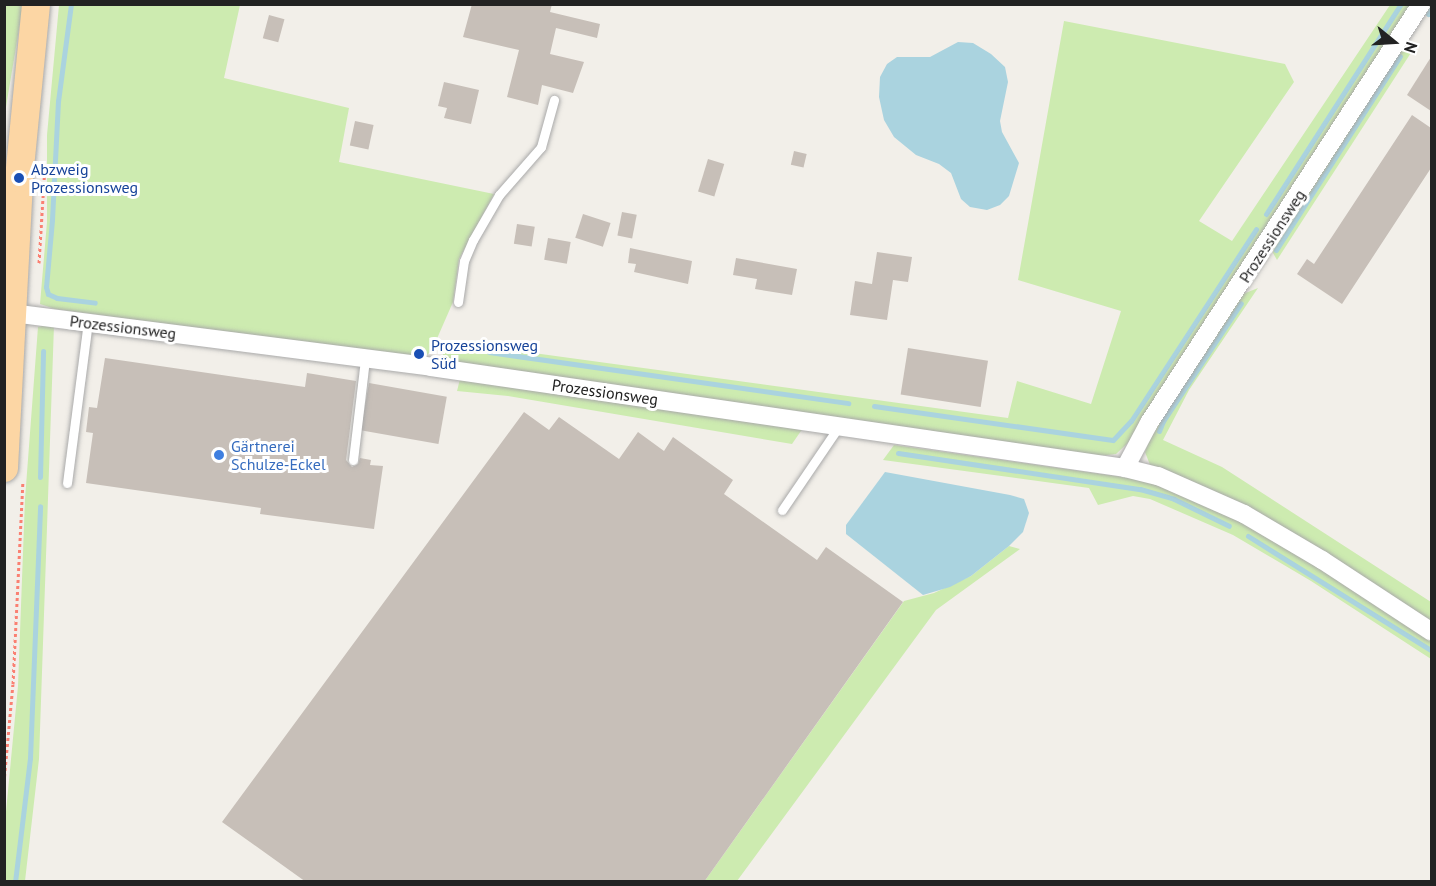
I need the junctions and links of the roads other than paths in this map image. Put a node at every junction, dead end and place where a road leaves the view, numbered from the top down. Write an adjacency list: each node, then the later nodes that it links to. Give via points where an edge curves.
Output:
1 (36, 4): 5 (main road, via 19,178)
2 (1421, 4): 11 (street, Prozessionsweg, via 1149,423)
3 (554, 100): 4 (lane, via 541,147 499,195 473,240 464,261)
4 (458, 302)
5 (12, 314): 6 (street, Prozessionsweg); 10 (main road)
6 (88, 322): 7 (street, Prozessionsweg); 12 (lane)
7 (365, 359): 8 (street, Prozessionsweg); 9 (lane)
8 (839, 426): 11 (street, Prozessionsweg); 13 (lane)
9 (353, 460)
10 (4, 468)
11 (1125, 468): 14 (street, Prozessionsweg, via 1158,476 1244,514)
12 (67, 483)
13 (782, 510)
14 (1431, 632)

